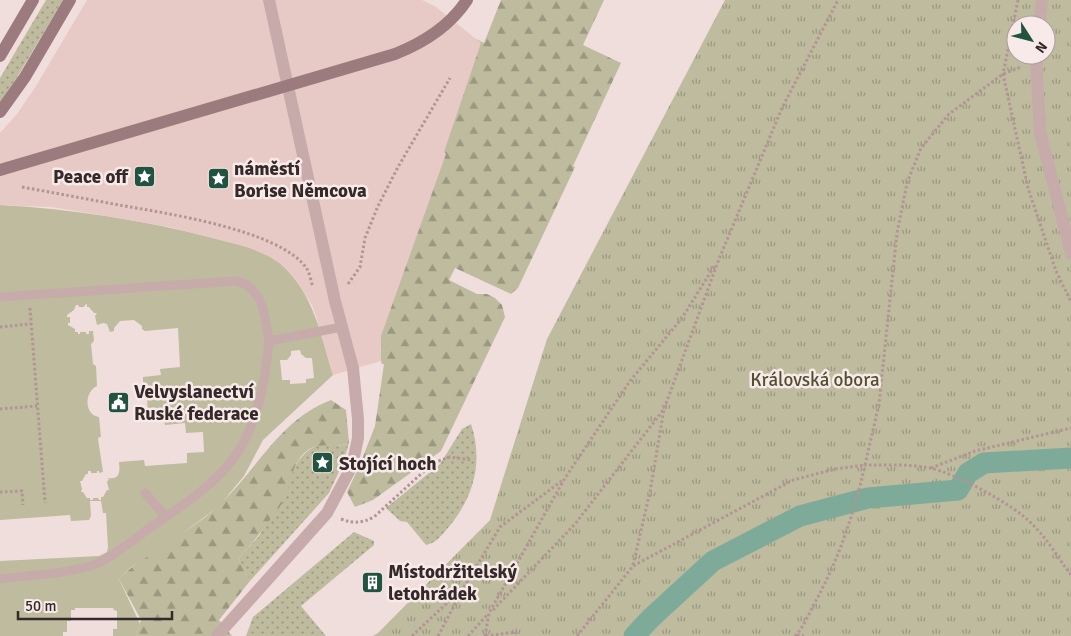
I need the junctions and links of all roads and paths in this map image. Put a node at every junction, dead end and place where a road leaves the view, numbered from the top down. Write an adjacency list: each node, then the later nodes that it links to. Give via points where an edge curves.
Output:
1 (33, 0): 11 (street)
2 (70, 0): 17 (street, via 25,77)
3 (270, 0): 16 (street)
4 (467, 0): 16 (street, via 451,19 409,49)
5 (838, 0): 10 (path)
6 (1018, 0): 14 (path)
7 (1042, 0): 8 (street)
8 (1040, 15)
9 (812, 37): 10 (path)
10 (817, 40): 21 (path, via 782,108)
11 (0, 56)
12 (1022, 65): 14 (path)
13 (1036, 65): 20 (street, via 1040,132)
14 (1003, 74): 26 (path, via 1028,188 1056,271); 36 (path, via 949,114 921,148 907,183 897,233 879,404)
15 (450, 78): 25 (path, via 378,206 365,238 360,267)
16 (288, 87): 18 (street); 25 (street)
17 (0, 112)
18 (0, 170)
19 (22, 187): 22 (path, via 229,228 282,249)
20 (1071, 254)
21 (719, 259): 33 (path); 38 (path, via 682,318 630,381)
22 (307, 269)
23 (29, 295): 24 (lane); 27 (path); 30 (lane, via 236,281 250,286 256,293 262,305)
24 (0, 297)
25 (335, 301): 29 (street)
26 (1071, 302)
27 (31, 324): 28 (path); 31 (path)
28 (0, 326)
29 (342, 327): 30 (lane); 50 (street, via 353,368 358,419 352,466 327,513)
30 (268, 341): 43 (lane, via 256,413 233,459 216,478)
31 (37, 406): 32 (path); 41 (path)
32 (0, 409)
33 (664, 409): 45 (path); 49 (path, via 575,524)
34 (1071, 428): 37 (path, via 975,451)
35 (472, 460): 44 (path, via 450,457 433,463 374,517)
36 (865, 465): 37 (path); 45 (path, via 793,480); 51 (path, via 841,548 828,579)
37 (930, 468): 46 (path, via 955,476 1032,523)
38 (565, 478): 48 (path, via 500,527); 49 (path)
39 (0, 492): 42 (path, via 22,491)
40 (144, 493): 43 (lane)
41 (44, 503)
42 (23, 504)
43 (166, 517): 47 (lane, via 94,565)
44 (356, 524)
45 (633, 566): 58 (path)
46 (1071, 575)
47 (0, 579)
48 (464, 587): 53 (path); 54 (path)
49 (489, 613): 55 (path); 56 (path)
50 (228, 630): 52 (street)
51 (796, 635): 59 (path)
52 (217, 636)
53 (412, 636)
54 (438, 636)
55 (468, 636)
56 (486, 636): 57 (path, via 516,632)
57 (516, 636)
58 (578, 636)
59 (804, 636)

